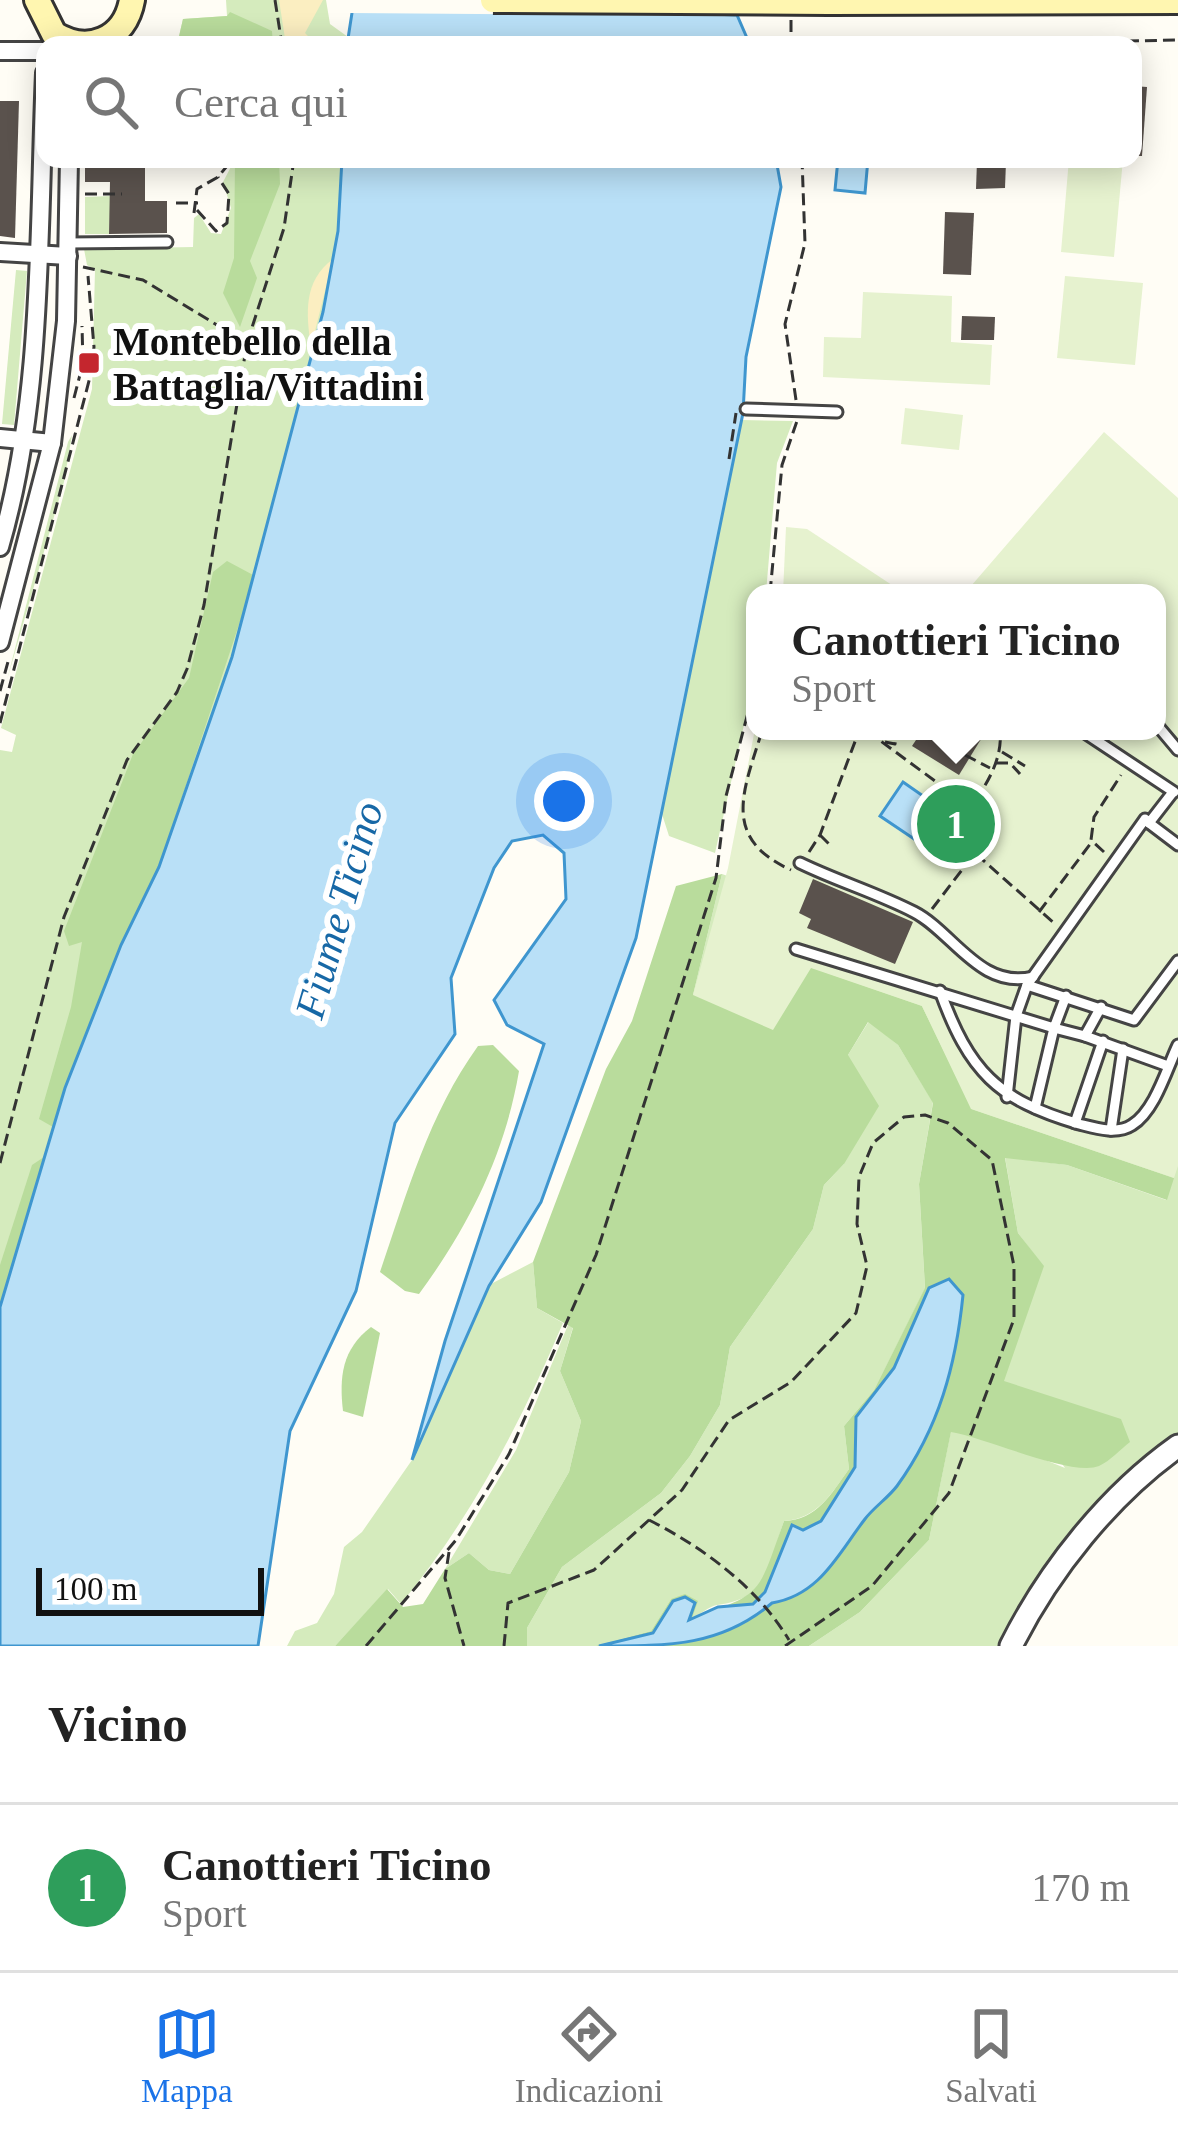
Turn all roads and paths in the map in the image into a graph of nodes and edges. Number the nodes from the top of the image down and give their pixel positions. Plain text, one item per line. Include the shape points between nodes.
1 (275, 0) edge
2 (493, 0) edge
3 (1178, 1) edge
4 (830, 2) edge
5 (138, 3) edge
6 (39, 21) edge
7 (110, 36) edge
8 (281, 36) edge
9 (1178, 40) edge
10 (1142, 41) edge
11 (0, 51) edge
12 (41, 168) edge
13 (69, 168) edge
14 (225, 168) edge
15 (294, 168) edge
16 (802, 168) edge
17 (218, 177) junction
18 (83, 194) dead end
19 (122, 194) dead end
20 (200, 202) junction
21 (176, 203) dead end
22 (167, 242) dead end
23 (68, 250) junction
24 (0, 253) edge
25 (38, 255) junction
26 (88, 276) dead end
27 (247, 343) junction
28 (741, 411) joint
29 (798, 411) junction
30 (837, 412) dead end
31 (0, 439) edge
32 (23, 440) junction
33 (52, 443) junction
34 (729, 459) dead end
35 (0, 548) edge
36 (771, 584) edge
37 (0, 642) edge
38 (2, 682) edge
39 (10, 684) junction
40 (746, 720) edge
41 (0, 722) edge
42 (760, 740) edge
43 (856, 740) edge
44 (880, 740) edge
45 (888, 740) edge
46 (1001, 740) edge
47 (1095, 740) edge
48 (884, 743) junction
49 (1002, 750) junction
50 (964, 755) dead end
51 (1129, 763) junction
52 (993, 765) junction
53 (1024, 766) dead end
54 (1020, 774) dead end
55 (1176, 794) edge
56 (970, 807) junction
57 (1147, 821) junction
58 (820, 835) junction
59 (1093, 842) junction
60 (830, 845) dead end
61 (1178, 845) edge
62 (975, 853) junction
63 (1115, 860) junction
64 (800, 863) junction
65 (1039, 912) junction
66 (924, 918) junction
67 (1066, 931) junction
68 (796, 949) dead end
69 (1178, 961) edge
70 (1030, 981) junction
71 (940, 992) junction
72 (1066, 996) junction
73 (1101, 1007) junction
74 (1016, 1016) junction
75 (1054, 1028) junction
76 (1084, 1036) junction
77 (1102, 1041) junction
78 (1178, 1046) edge
79 (1123, 1049) junction
80 (1168, 1066) junction
81 (1007, 1097) junction
82 (1035, 1108) junction
83 (1075, 1123) junction
84 (1111, 1130) junction
85 (0, 1162) edge
86 (1178, 1446) edge
87 (649, 1520) junction
88 (456, 1540) junction
89 (1034, 1603) junction
90 (788, 1644) edge
91 (366, 1646) edge
92 (464, 1646) edge
93 (504, 1646) edge
94 (1011, 1646) edge
95 (1025, 1646) edge

1 - 8 path
2 - 4 main road, bridge
3 - 4 main road
5 - 7 main road
6 - 11 street
9 - 10 path
12 - 25 street
13 - 23 street
14 - 17 path
15 - 27 path via 284,228
16 - 29 path via 805,244 785,323
17 - 20 path via 196,189
17 - 20 path via 229,194 227,223 216,230 196,212
18 - 19 path
20 - 21 path
22 - 23 lane
23 - 25 street
23 - 27 path via 94,273 143,280
23 - 33 street
24 - 25 street
25 - 32 street
26 - 39 path via 94,347
27 - 85 path via 187,669 127,760 64,917
28 - 29 lane
28 - 34 path
29 - 30 lane
29 - 36 path via 782,465
31 - 32 street
32 - 33 street
32 - 35 street
33 - 37 street
38 - 39 path
39 - 41 path
40 - 88 path via 716,878 596,1256 528,1417
42 - 64 path via 741,822 770,861 794,872
43 - 58 path
44 - 48 path
45 - 48 path
46 - 49 path
47 - 51 lane
48 - 56 path
49 - 52 path
49 - 53 path
50 - 52 path
51 - 55 lane
51 - 59 path via 1094,817
52 - 54 path via 1010,763
52 - 56 path
55 - 57 lane
56 - 62 path via 950,834
57 - 61 lane
57 - 63 lane
58 - 60 path
58 - 64 path
59 - 63 path
59 - 65 path
62 - 65 path
62 - 66 path
63 - 67 lane
64 - 66 lane
65 - 67 path
66 - 70 lane via 976,966
67 - 70 lane
68 - 71 lane
69 - 73 lane via 1134,1020
70 - 72 lane
70 - 74 lane
71 - 74 lane
71 - 81 lane via 964,1050
72 - 73 lane
72 - 75 lane
73 - 76 lane
74 - 75 lane
74 - 81 lane
75 - 76 lane
75 - 82 lane
76 - 77 lane
77 - 79 lane
77 - 83 lane
78 - 80 lane
79 - 80 lane
79 - 84 lane
80 - 84 lane via 1138,1121
81 - 82 lane
82 - 83 lane
83 - 84 lane
86 - 89 street via 1121,1495
87 - 90 path via 755,1595
87 - 90 path via 682,1490 730,1420 791,1382 856,1313 867,1266 857,1223 859,1177 873,1143 904,1117 948,1123 992,1160 1014,1266 1014,1319 949,1493 872,1586
87 - 93 path via 594,1570 508,1603
88 - 91 path
88 - 92 path via 445,1578
89 - 94 street
89 - 95 lane

